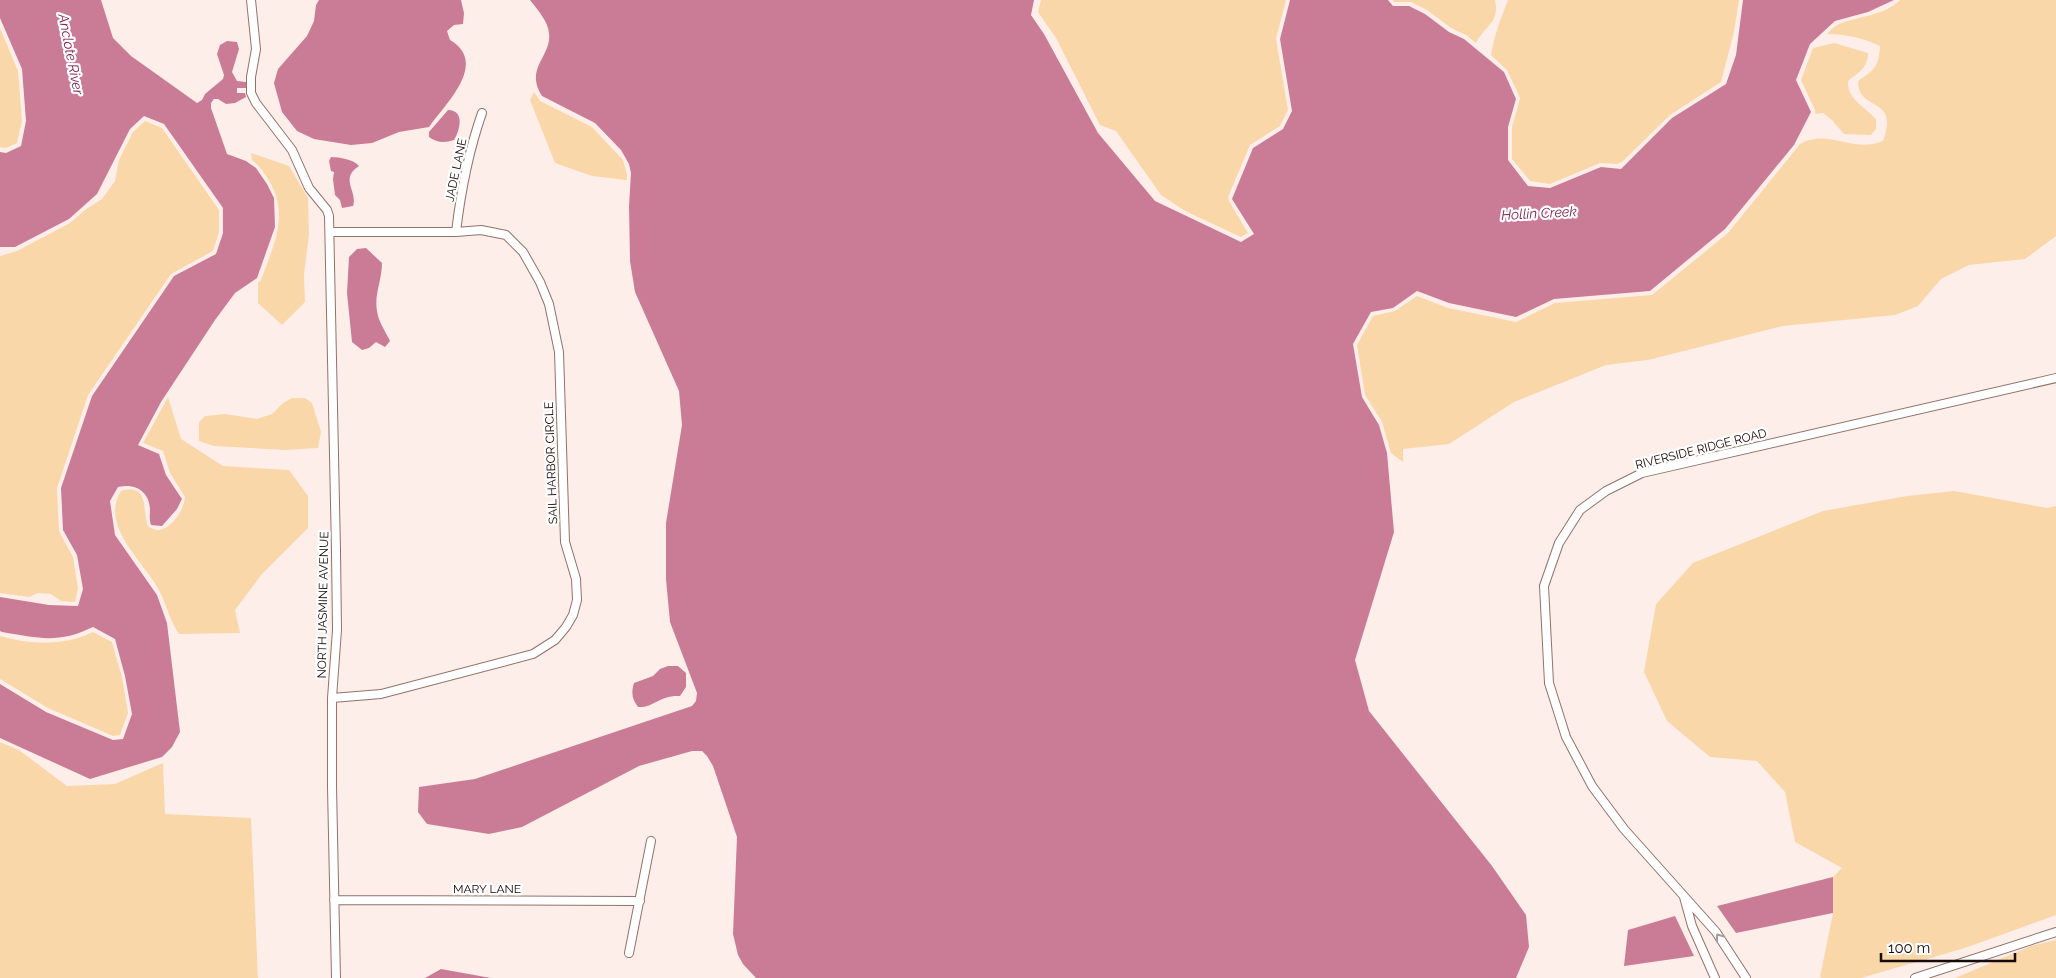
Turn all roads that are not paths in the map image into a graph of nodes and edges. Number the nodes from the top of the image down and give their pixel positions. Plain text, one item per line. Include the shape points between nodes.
1 (251, 0) edge
2 (482, 113) dead end
3 (330, 232) junction
4 (456, 232) junction
5 (2056, 378) edge
6 (332, 698) junction
7 (652, 841) dead end
8 (1684, 895) junction
9 (334, 900) junction
10 (640, 901) junction
11 (2056, 932) edge
12 (630, 953) dead end
13 (336, 978) edge
14 (1715, 978) edge
15 (1746, 978) edge
16 (1915, 978) edge

1 - 3 street, NORTH JASMINE AVENUE via 256,49 252,93 292,150 309,188 327,210
2 - 4 street, JADE LANE via 461,187
3 - 4 street, SAIL HARBOR CIRCLE
3 - 6 street, NORTH JASMINE AVENUE via 337,630
4 - 6 street, SAIL HARBOR CIRCLE via 481,230 506,235 523,252 549,304 559,352 564,542 576,579 574,616 555,640 532,654 381,694
5 - 8 street, RIVERSIDE RIDGE ROAD via 1642,473 1606,491 1580,510 1558,543 1544,586 1549,683 1566,737 1592,786 1624,829
6 - 9 street, NORTH JASMINE AVENUE
7 - 10 street
8 - 14 street, RIVERSIDE RIDGE ROAD via 1692,926
15 -> 8 street, RIVERSIDE RIDGE ROAD via 1716,932
9 - 10 street, MARY LANE
9 - 13 street, NORTH JASMINE AVENUE
10 - 12 street
11 - 16 street

